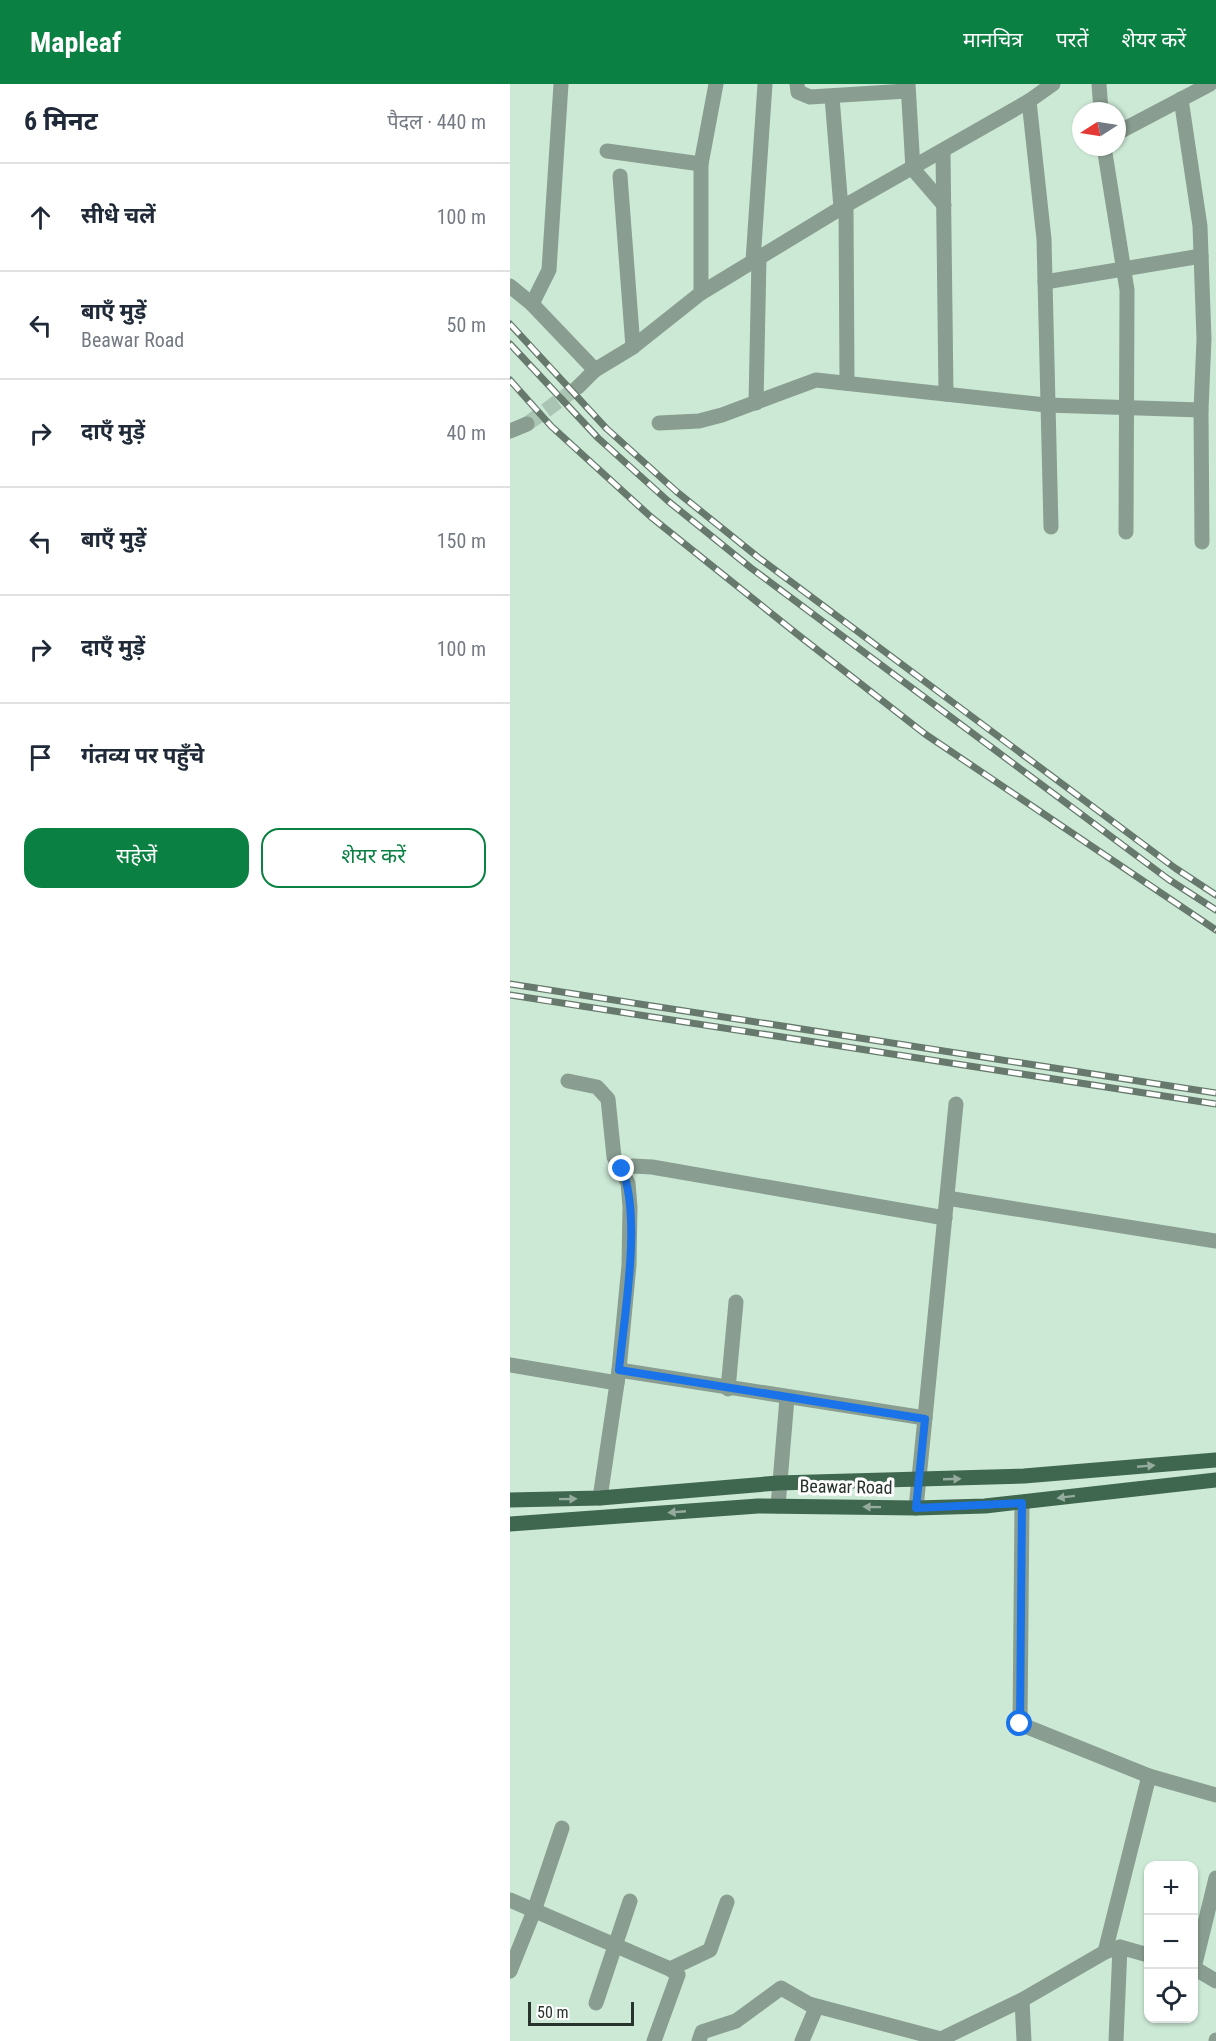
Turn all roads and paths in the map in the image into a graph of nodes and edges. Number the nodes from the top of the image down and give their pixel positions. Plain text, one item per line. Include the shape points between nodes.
1 (561, 84) edge
2 (716, 84) edge
3 (765, 84) edge
4 (797, 84) edge
5 (1053, 84) edge
6 (1099, 84) edge
7 (1210, 84) edge
8 (907, 88) edge
9 (832, 97) junction
10 (1181, 99) junction
11 (1029, 101) junction
12 (1100, 102) edge
13 (1126, 129) edge
14 (608, 151) dead end
15 (943, 152) junction
16 (1105, 156) edge
17 (701, 164) junction
18 (913, 169) junction
19 (620, 176) dead end
20 (944, 205) junction
21 (844, 206) junction
22 (1201, 256) junction
23 (756, 259) junction
24 (1123, 269) junction
25 (1045, 282) junction
26 (510, 286) edge
27 (1209, 291) edge
28 (701, 293) junction
29 (532, 304) junction
30 (633, 347) junction
31 (595, 370) junction
32 (847, 383) junction
33 (578, 387) tunnel mouth
34 (946, 394) junction
35 (756, 403) junction
36 (1046, 405) junction
37 (1128, 407) junction
38 (1201, 410) junction
39 (659, 423) dead end
40 (526, 424) tunnel mouth
41 (510, 431) edge
42 (1051, 527) dead end
43 (1126, 532) dead end
44 (1202, 542) dead end
45 (568, 1081) dead end
46 (956, 1104) dead end
47 (622, 1169) junction
48 (947, 1198) junction
49 (945, 1218) junction
50 (1216, 1240) edge
51 (736, 1302) dead end
52 (510, 1365) edge
53 (618, 1377) junction
54 (728, 1389) junction
55 (787, 1398) junction
56 (925, 1419) junction
57 (1216, 1460) edge
58 (920, 1480) junction
59 (1216, 1480) edge
60 (778, 1483) junction
61 (600, 1498) junction
62 (510, 1500) edge
63 (1022, 1503) junction
64 (778, 1506) junction
65 (916, 1508) junction
66 (510, 1524) edge
67 (1149, 1776) junction
68 (1216, 1795) edge
69 (562, 1828) dead end
70 (1216, 1878) edge
71 (510, 1900) edge
72 (630, 1900) dead end
73 (727, 1902) dead end
74 (534, 1911) junction
75 (614, 1945) junction
76 (1120, 1947) junction
77 (1105, 1952) junction
78 (1198, 1952) edge
79 (1144, 1954) edge
80 (670, 1969) junction
81 (1196, 1969) edge
82 (510, 1971) edge
83 (1216, 1981) edge
84 (1022, 2000) junction
85 (596, 2003) dead end
86 (809, 2004) junction
87 (941, 2040) edge
88 (654, 2041) edge
89 (699, 2041) edge
90 (802, 2041) edge
91 (1024, 2041) edge
92 (1116, 2041) edge

1 - 29 street via 549,270
2 - 17 street
3 - 23 street
4 - 9 street via 803,96
5 - 11 street
6 - 12 street
7 - 10 street
8 - 9 street
8 - 18 street
9 - 21 street
10 - 13 street
10 - 22 street
11 - 15 street
11 - 25 street
14 - 17 street
15 - 18 street
15 - 20 street
16 - 24 street
17 - 28 street
18 - 20 street
18 - 21 street
19 - 30 street
20 - 34 street
21 - 23 street
21 - 32 street
22 - 24 street
22 - 27 street
23 - 28 street
23 - 35 street
24 - 25 street
24 - 37 street
25 - 36 street
26 - 29 street
27 - 38 street
28 - 30 street
29 - 31 street
30 - 31 street
31 - 33 street
32 - 34 street
32 - 35 street via 816,380
34 - 36 street
35 - 39 street via 699,421
36 - 37 street
36 - 42 street
37 - 38 street
37 - 43 street
38 - 44 street
40 - 41 street
45 - 47 street via 603,1091 610,1112 615,1157
46 - 48 street
47 - 49 street via 652,1167
47 - 53 street via 630,1207 629,1265
48 - 49 street
48 - 50 street
49 - 56 street
51 - 54 street
52 - 53 street
53 - 54 street
53 - 61 street
54 - 55 street
55 - 56 street
55 - 60 street
56 - 58 street
58 -> 57 main road, Beawar Road via 1024,1476
58 - 60 main road, Beawar Road
58 - 65 street
59 -> 63 main road, Beawar Road
60 - 61 main road, Beawar Road
60 - 64 street
62 -> 61 main road, Beawar Road
63 - 65 main road, Beawar Road
63 - 67 street via 1020,1724
65 -> 64 main road, Beawar Road
64 -> 66 main road, Beawar Road
67 - 68 street
67 - 77 street
69 - 74 street
70 - 78 street
71 - 74 street
72 - 75 street
73 - 80 street via 710,1950
74 - 75 street
74 - 82 street
75 - 80 street
75 - 85 street
76 - 77 street
76 - 79 street
76 - 92 street
77 - 84 street
80 - 88 street via 678,1975
81 - 83 street
84 - 87 street
84 - 91 street
86 - 87 street
86 - 89 street via 781,1988 736,2021 702,2032
86 - 90 street via 816,2008

